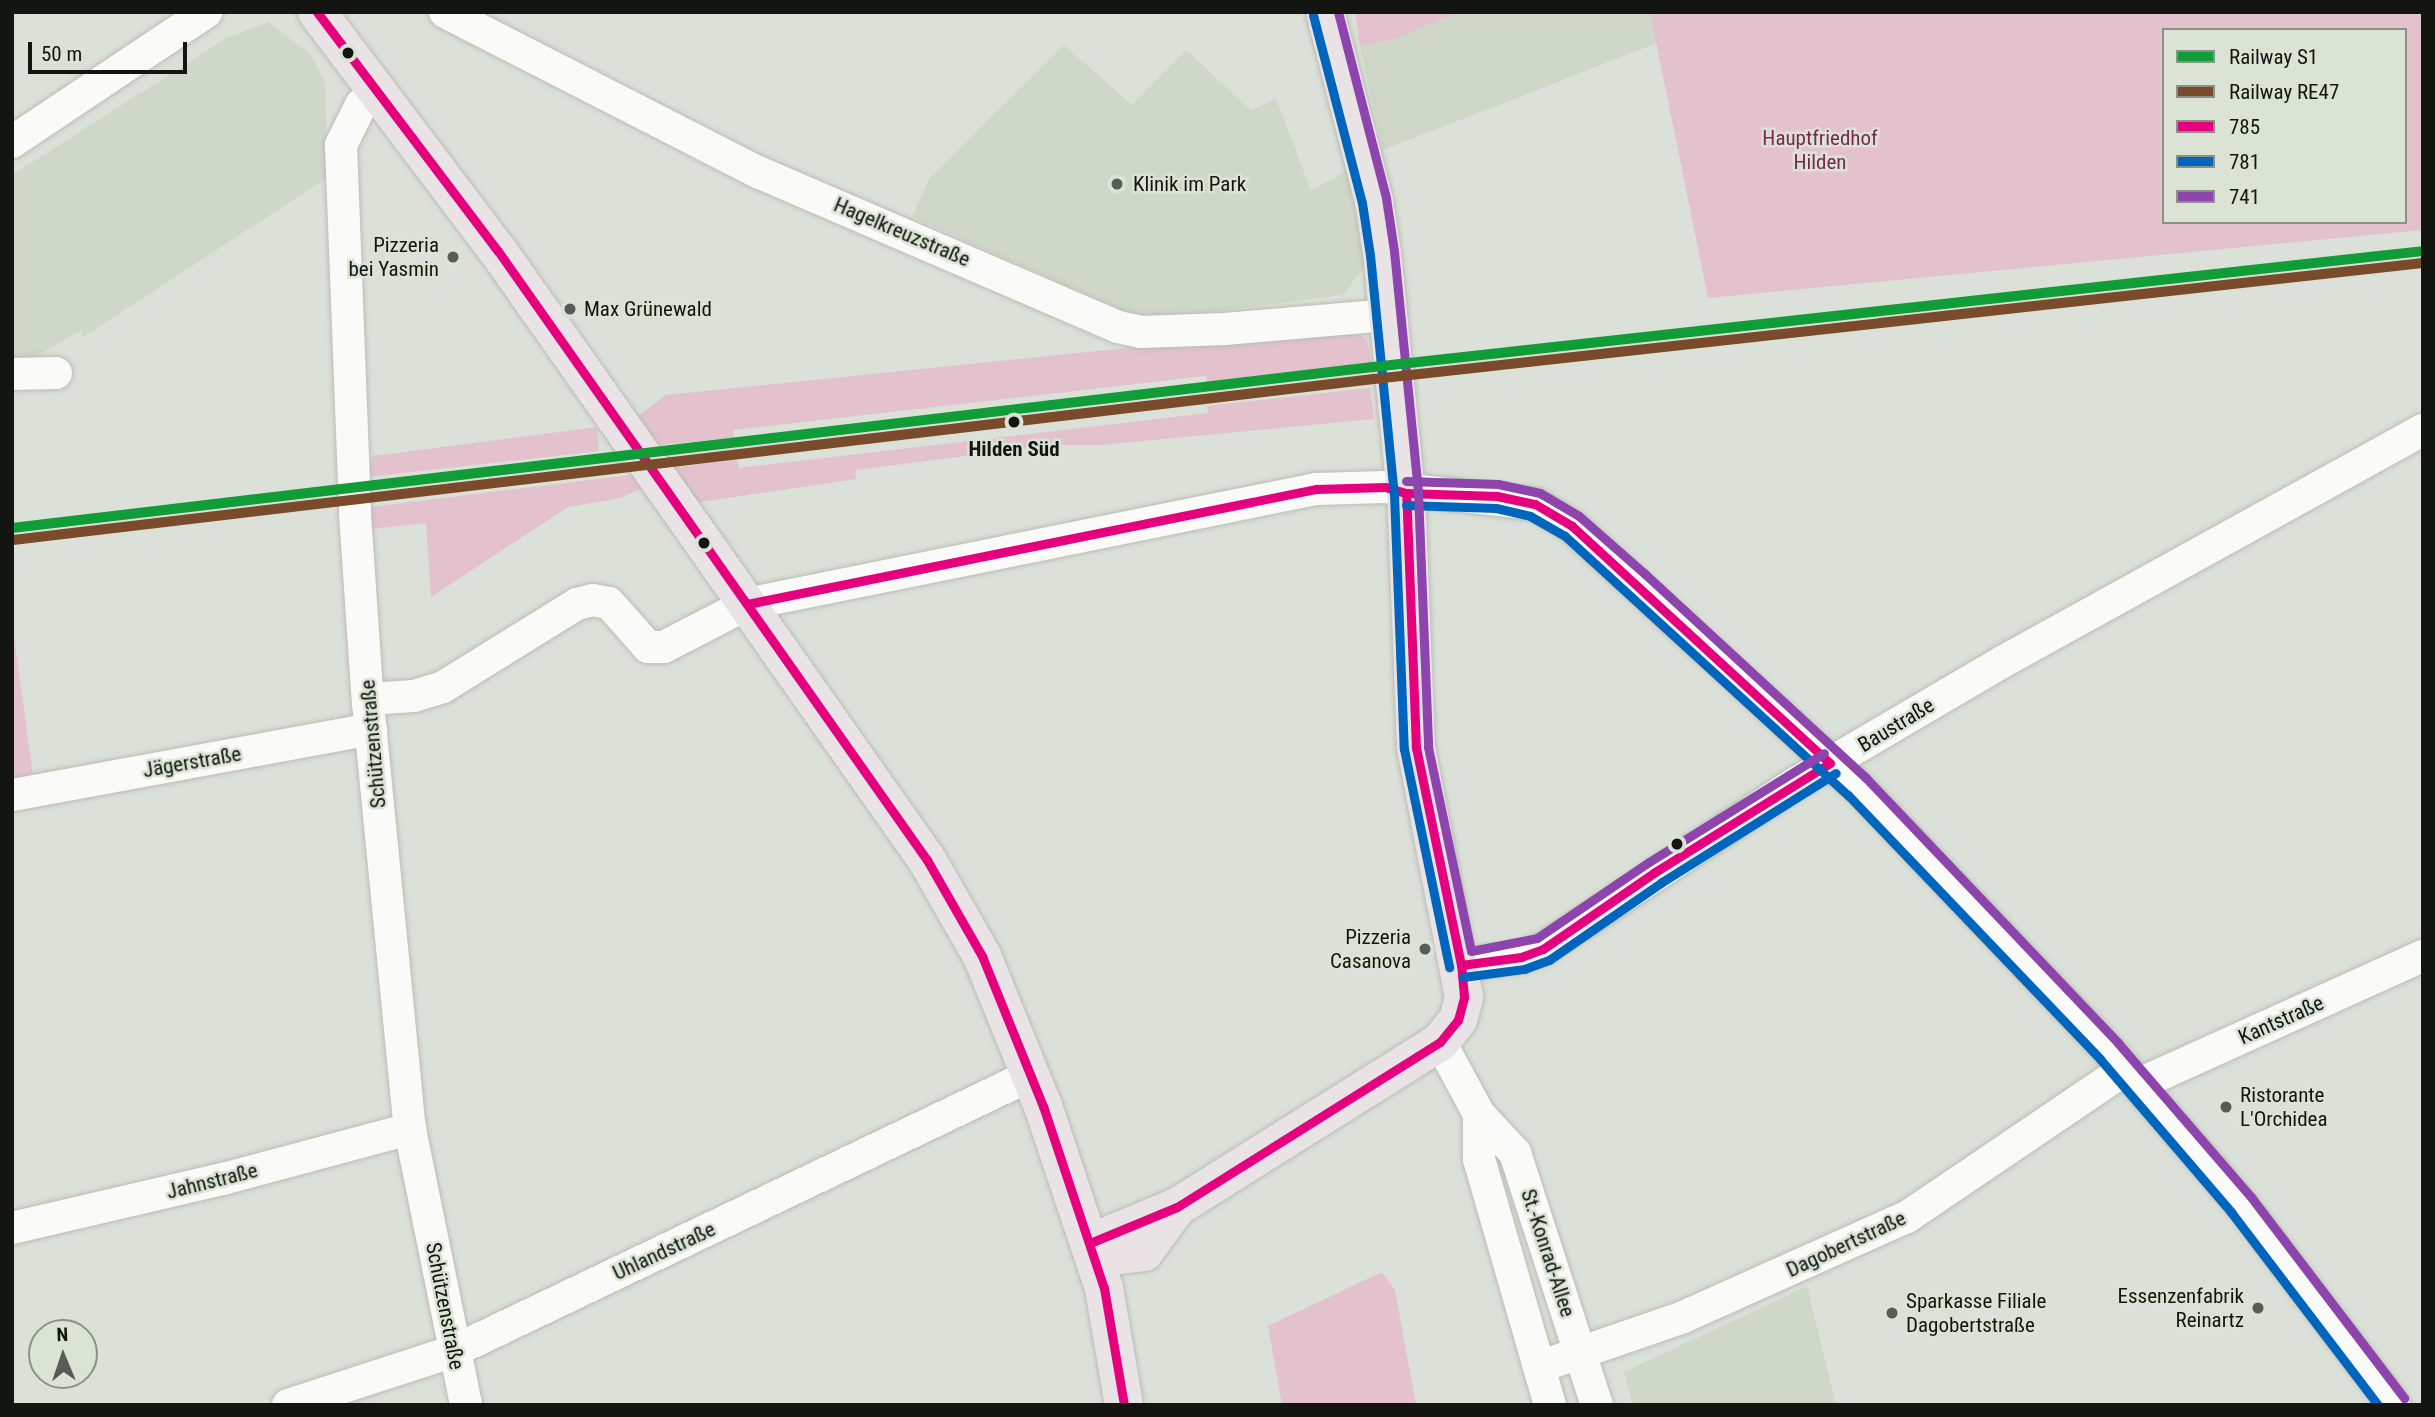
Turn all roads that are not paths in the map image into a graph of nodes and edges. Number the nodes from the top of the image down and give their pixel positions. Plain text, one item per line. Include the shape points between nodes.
1 (205, 12) edge
2 (317, 12) edge
3 (445, 12) edge
4 (1325, 12) edge
5 (380, 92) junction
6 (12, 142) edge
7 (1389, 315) junction
8 (56, 373) dead end
9 (12, 374) edge
10 (2423, 430) edge
11 (1391, 490) junction
12 (747, 604) junction
13 (369, 714) junction
14 (1830, 764) junction
15 (12, 795) edge
16 (2423, 956) edge
17 (1461, 965) junction
18 (1440, 1042) junction
19 (1031, 1075) junction
20 (2132, 1076) junction
21 (1479, 1114) junction
22 (410, 1129) junction
23 (1177, 1207) junction
24 (12, 1228) edge
25 (1090, 1243) junction
26 (1144, 1252) junction
27 (1115, 1348) junction
28 (454, 1351) junction
29 (1582, 1353) junction
30 (1539, 1367) junction
31 (288, 1405) edge
32 (466, 1405) edge
33 (1124, 1405) edge
34 (1549, 1405) edge
35 (1597, 1405) edge
36 (2394, 1405) edge

1 - 6 street
2 - 5 main road
3 - 7 street, Hagelkreuzstraße via 758,172 1118,327 1140,332 1225,329
4 - 7 main road via 1374,201
5 - 12 main road
5 - 13 street, Schützenstraße via 361,105 341,145 354,482
7 - 11 main road
8 - 9 street
10 - 14 street, Baustraße via 2004,661
11 - 12 street, Jägerstraße via 1316,489
11 - 14 street, Jägerstraße via 1510,499 1535,504 1572,526
11 - 17 main road via 1419,772
12 - 13 street, Jägerstraße via 664,647 649,647 609,603 577,604 443,687
12 - 19 main road via 927,860 982,956
13 - 15 street, Jägerstraße
13 - 22 street, Schützenstraße
14 - 17 street, Baustraße via 1655,872 1543,949 1521,957
14 - 20 street, Jägerstraße
16 - 20 street, Kantstraße
17 - 18 main road via 1462,1008
18 - 21 street, St.-Konrad-Allee
18 - 23 main road
19 - 25 main road
19 - 28 street, Uhlandstraße
20 - 29 street, Dagobertstraße via 1907,1217 1683,1317
20 - 36 street, Jägerstraße via 2241,1203
21 - 29 street, St.-Konrad-Allee via 1515,1153
21 - 30 street, St.-Konrad-Allee via 1479,1159
22 - 24 street, Jahnstraße
22 - 28 street, Schützenstraße
23 - 25 main road
23 - 26 main road
25 - 26 main road via 1117,1255
25 - 27 main road
26 - 27 main road
27 - 33 main road
28 - 31 street, Uhlandstraße
28 - 32 street, Schützenstraße
29 - 30 street, Dagobertstraße
29 - 35 street, St.-Konrad-Allee
30 - 34 street, St.-Konrad-Allee

